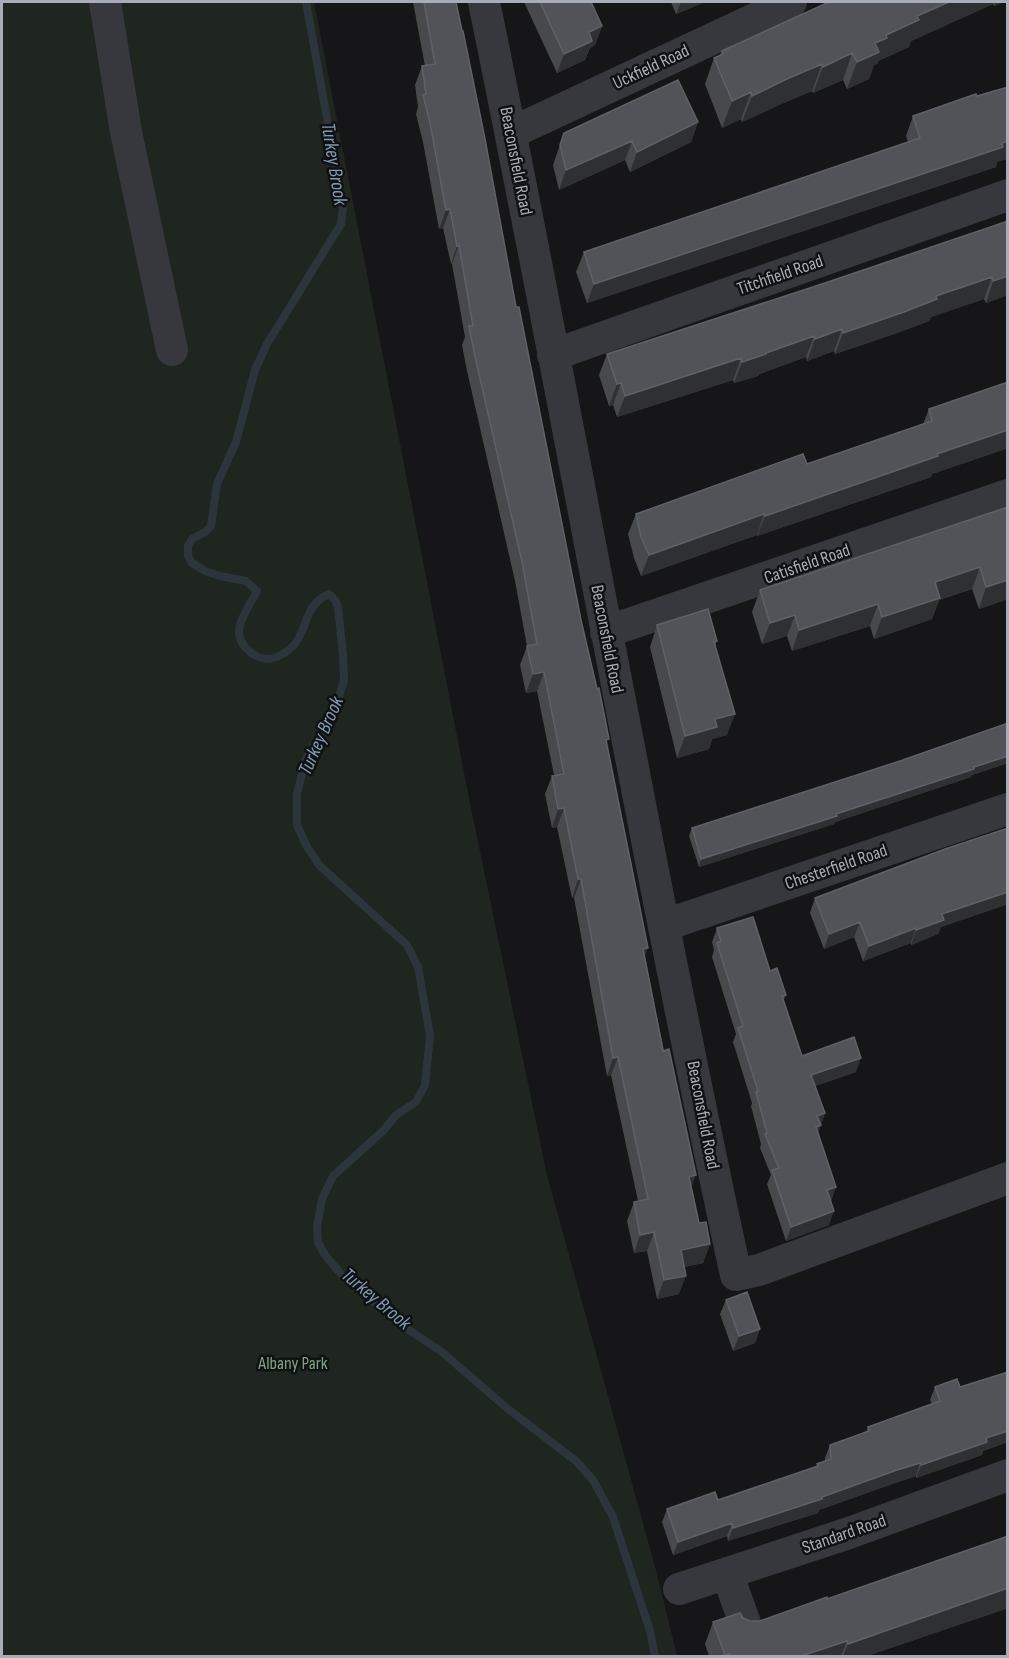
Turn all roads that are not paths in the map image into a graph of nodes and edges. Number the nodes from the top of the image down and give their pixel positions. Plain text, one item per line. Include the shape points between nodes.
1 (105, 2) edge
2 (484, 2) edge
3 (791, 2) edge
4 (511, 133) junction
5 (1008, 195) edge
6 (172, 350) dead end
7 (553, 355) junction
8 (1008, 495) edge
9 (606, 632) junction
10 (1008, 809) edge
11 (665, 925) junction
12 (1008, 1178) edge
13 (1008, 1475) edge
14 (679, 1589) dead end

1 - 6 street via 126,132
2 - 4 street, Beaconsfield Road
3 - 4 street, Uckfield Road
4 - 7 street, Beaconsfield Road
5 - 7 street, Titchfield Road
7 - 9 street, Beaconsfield Road
8 - 9 street, Catisfield Road
9 - 11 street, Beaconsfield Road
10 - 11 street, Chesterfield Road
11 - 12 street, Beaconsfield Road via 736,1275 759,1270
13 - 14 street, Standard Road via 849,1533 737,1600

